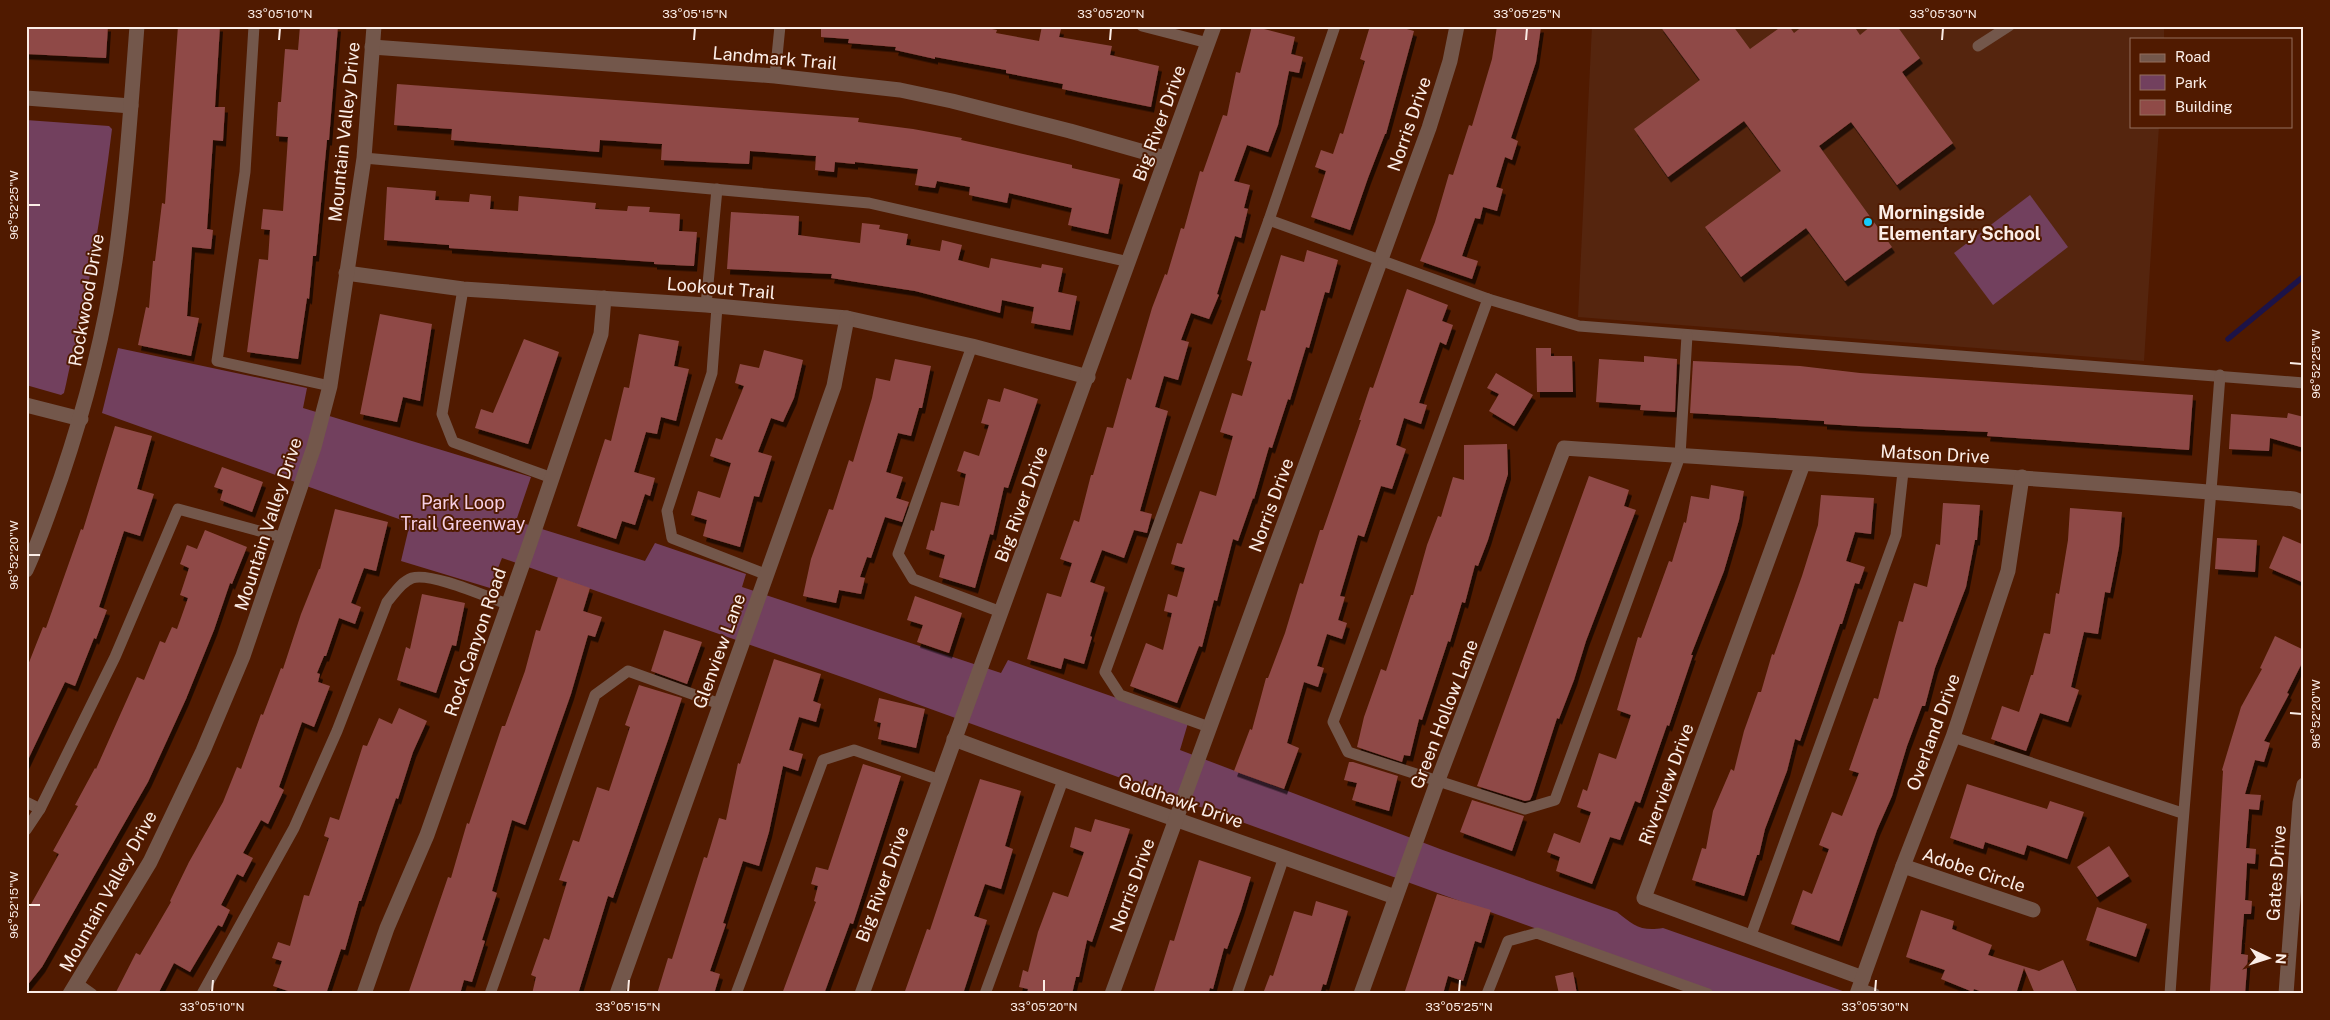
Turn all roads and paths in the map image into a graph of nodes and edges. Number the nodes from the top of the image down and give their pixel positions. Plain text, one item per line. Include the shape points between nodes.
1 (137, 26) edge
2 (254, 26) edge
3 (374, 26) edge
4 (780, 26) edge
5 (1142, 26) edge
6 (1214, 26) edge
7 (1335, 26) edge
8 (1457, 26) edge
9 (2008, 26) edge
10 (1208, 43) junction
11 (1978, 46) dead end
12 (372, 47) junction
13 (774, 76) junction
14 (26, 98) edge
15 (131, 106) junction
16 (364, 158) junction
17 (1165, 158) junction
18 (717, 189) junction
19 (1269, 220) junction
20 (1381, 259) junction
21 (1129, 262) junction
22 (346, 273) junction
23 (463, 289) junction
24 (604, 298) junction
25 (1488, 299) junction
26 (712, 306) junction
27 (846, 318) junction
28 (1686, 335) junction
29 (972, 346) junction
30 (2220, 375) junction
31 (1088, 377) junction
32 (2304, 383) edge
33 (330, 386) junction
34 (26, 405) edge
35 (81, 419) junction
36 (1564, 448) joint
37 (1680, 456) junction
38 (1803, 464) junction
39 (1903, 472) junction
40 (2022, 477) junction
41 (552, 478) junction
42 (2211, 492) junction
43 (2304, 502) edge
44 (284, 538) junction
45 (26, 570) edge
46 (765, 574) junction
47 (507, 604) junction
48 (1001, 612) junction
49 (720, 704) junction
50 (1209, 727) junction
51 (1953, 737) junction
52 (954, 739) junction
53 (940, 780) junction
54 (1063, 780) junction
55 (1438, 780) junction
56 (2304, 785) edge
57 (26, 802) edge
58 (40, 809) junction
59 (2182, 813) junction
60 (1176, 818) junction
61 (26, 830) edge
62 (1284, 857) junction
63 (1903, 866) junction
64 (1395, 897) junction
65 (2033, 910) dead end
66 (1750, 938) junction
67 (1860, 987) edge
68 (74, 989) edge
69 (92, 994) edge
70 (202, 994) edge
71 (364, 994) edge
72 (490, 994) edge
73 (617, 994) edge
74 (736, 994) edge
75 (862, 994) edge
76 (985, 994) edge
77 (1112, 994) edge
78 (1236, 994) edge
79 (1361, 994) edge
80 (1487, 994) edge
81 (1708, 994) edge
82 (1875, 994) edge
83 (2170, 994) edge
84 (2286, 994) edge

1 - 15 street, Rockwood Drive
2 - 33 lane via 245,172 217,361
3 - 12 street, Mountain Valley Drive
4 - 13 lane
5 - 10 lane
6 - 10 street, Big River Drive
7 - 19 lane
8 - 20 street, Norris Drive via 1450,61 1429,128
9 - 11 lane
10 - 17 street, Big River Drive
12 - 13 street, Landmark Trail
12 - 16 street, Mountain Valley Drive
13 - 17 street, Landmark Trail via 900,90 1070,131
14 - 15 street
15 - 35 street, Rockwood Drive via 114,262
16 - 18 lane
16 - 22 street, Mountain Valley Drive
17 - 21 street, Big River Drive
18 - 21 lane via 869,203
18 - 26 lane
19 - 20 lane
19 - 50 lane via 1105,672 1120,695
20 - 25 lane
20 - 50 street, Norris Drive
21 - 31 street, Big River Drive
22 - 23 street, Lookout Trail
22 - 33 street, Mountain Valley Drive
23 - 24 street, Lookout Trail
23 - 41 lane via 442,414 453,442
24 - 26 street, Lookout Trail
24 - 41 street, Rock Canyon Road via 601,334
25 - 28 lane via 1579,326
25 - 55 lane via 1333,722 1348,752
26 - 27 street, Lookout Trail
26 - 46 lane via 712,373 668,511 672,538
27 - 29 street, Lookout Trail
27 - 46 street, Glenview Lane via 834,386
28 - 30 lane
28 - 37 lane
29 - 31 street, Lookout Trail
29 - 48 lane via 898,554 913,580
30 - 32 lane
30 - 42 lane
31 - 48 street, Big River Drive
33 - 44 street, Mountain Valley Drive
34 - 35 street
35 - 45 street, Rockwood Drive via 38,545
36 - 37 street, Matson Drive
36 - 55 street, Green Hollow Lane
37 - 38 street, Matson Drive
37 - 55 lane via 1555,800 1525,808
38 - 39 street, Matson Drive
38 - 66 street, Riverview Drive via 1644,898
39 - 40 street, Matson Drive
39 - 66 lane via 1896,535
40 - 42 street, Matson Drive
40 - 51 street, Overland Drive via 2008,571
41 - 47 street, Rock Canyon Road
42 - 43 street, Matson Drive
42 - 59 lane
44 - 58 lane via 178,509 116,656
44 - 68 street, Mountain Valley Drive via 243,656 202,751 150,862
46 - 49 street, Glenview Lane
47 - 70 lane via 432,578 412,578 401,585 388,602 337,732 294,828
47 - 71 street, Rock Canyon Road via 427,834 387,928
48 - 52 street, Big River Drive
49 - 72 lane via 628,671 595,695
49 - 73 street, Glenview Lane
50 - 60 street, Norris Drive
51 - 59 lane
51 - 63 street, Overland Drive
52 - 53 street, Big River Drive
52 - 54 street, Goldhawk Drive
53 - 74 lane via 854,750 823,760
53 - 75 street, Big River Drive
54 - 60 street, Goldhawk Drive
54 - 76 lane
55 - 64 street, Green Hollow Lane
56 - 84 street, Gates Drive
57 - 58 lane
58 - 61 lane
59 - 83 lane
60 - 62 street, Goldhawk Drive
60 - 77 street, Norris Drive
62 - 64 street, Goldhawk Drive
62 - 78 lane
63 - 65 street, Adobe Circle
63 - 67 street, Overland Drive
64 - 79 street, Green Hollow Lane
66 - 67 street, Riverview Drive
67 - 82 lane
68 - 69 lane
80 - 81 lane via 1508,941 1538,933

